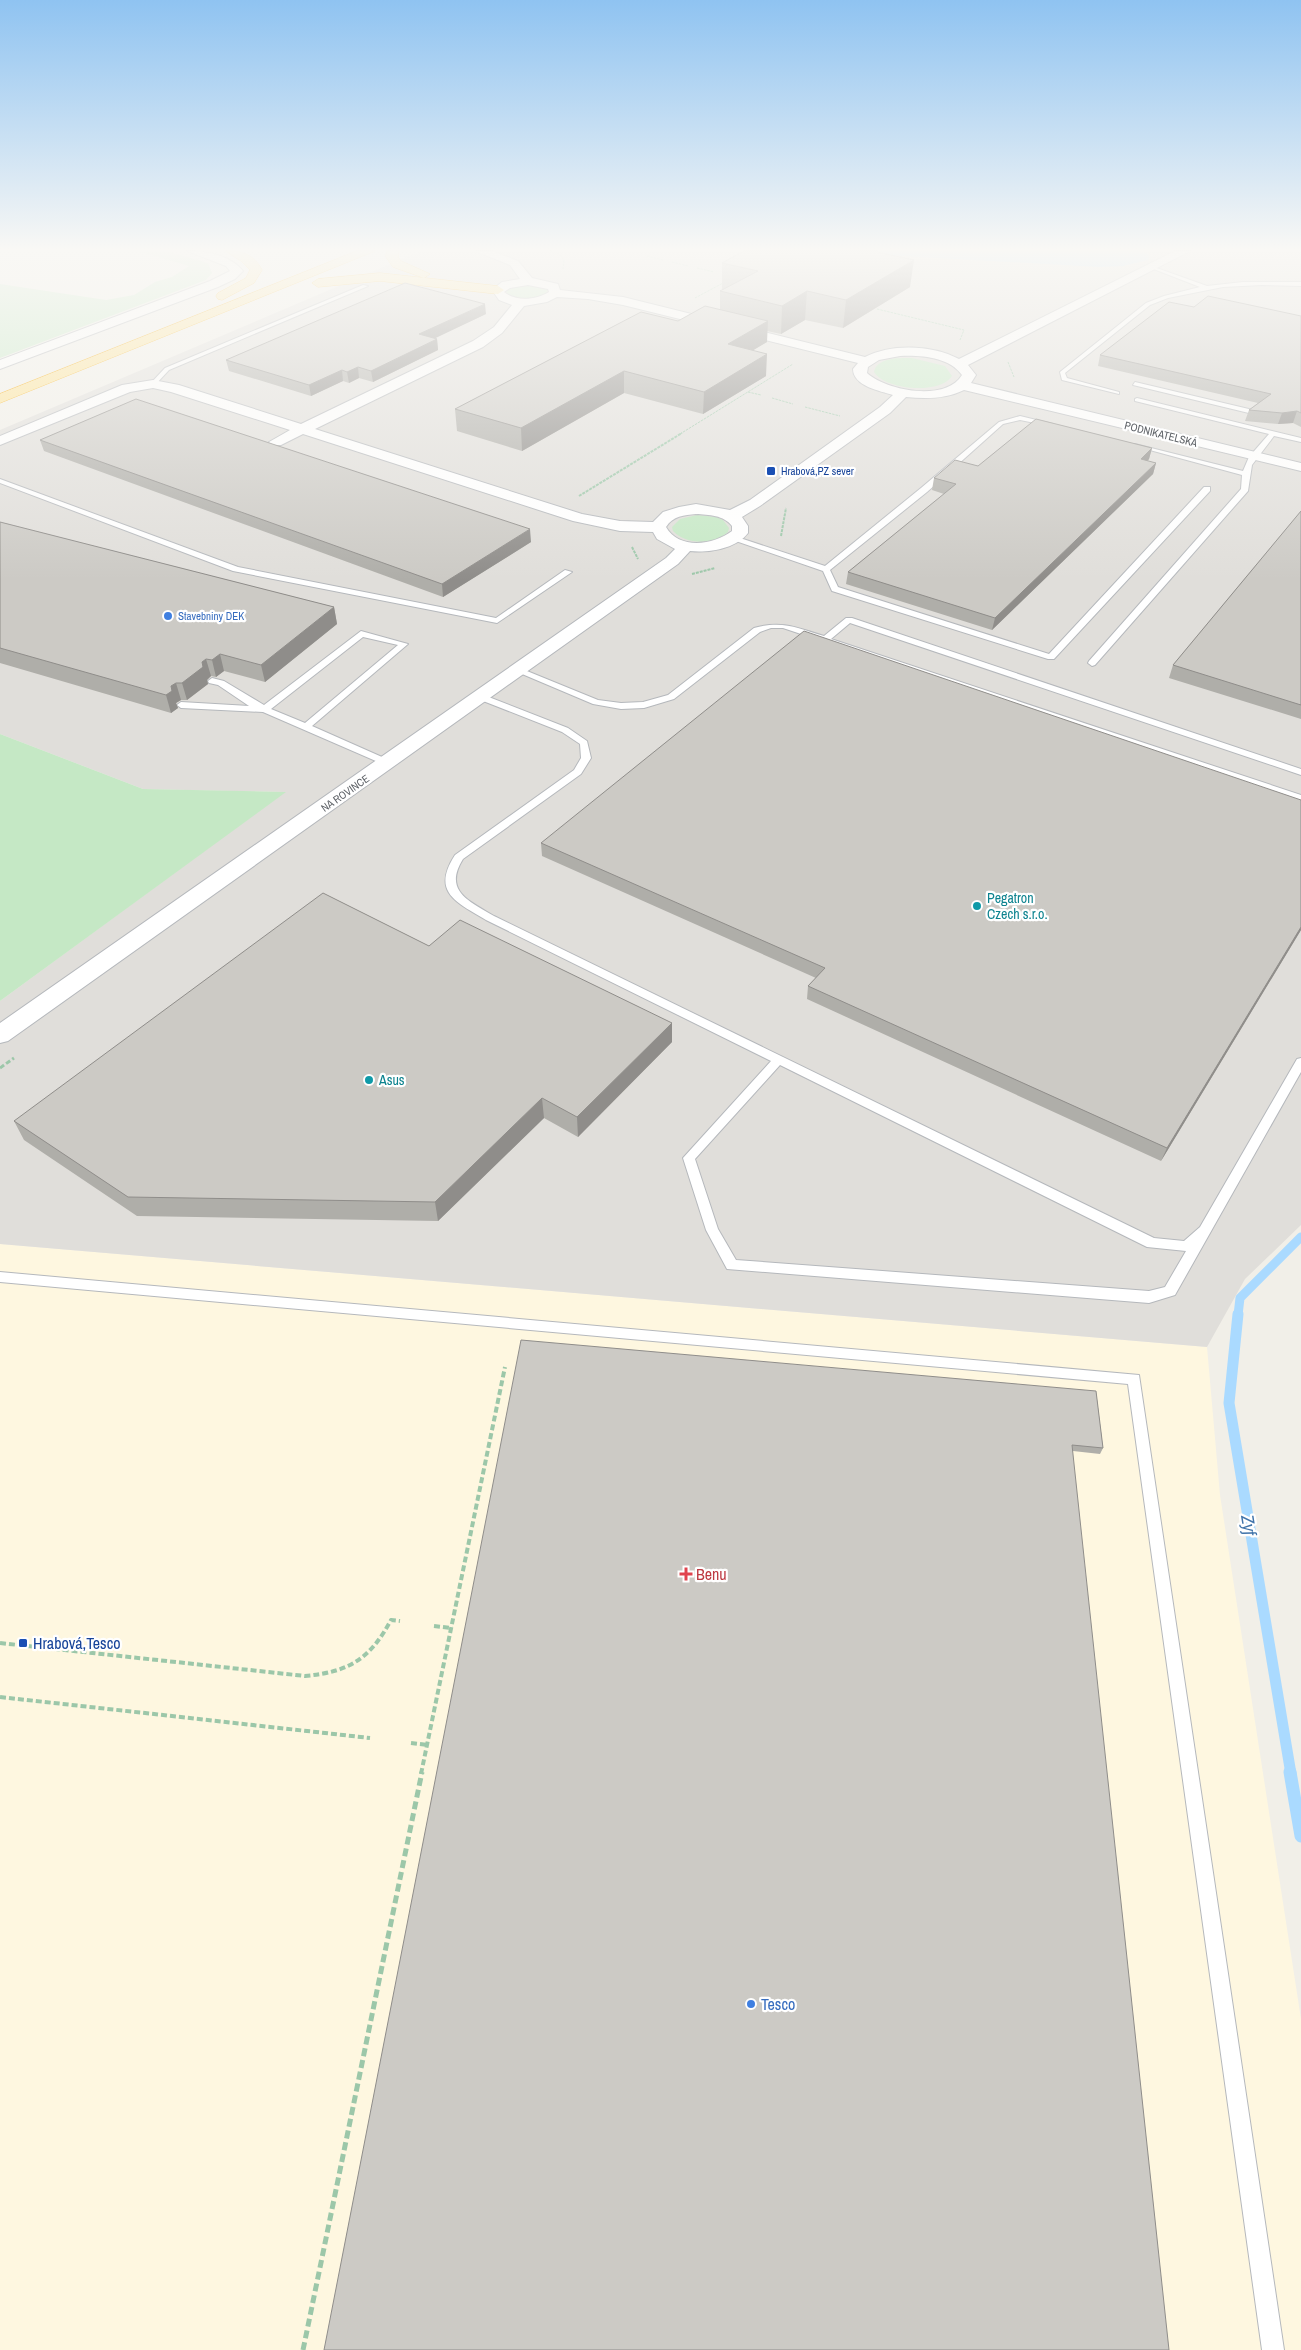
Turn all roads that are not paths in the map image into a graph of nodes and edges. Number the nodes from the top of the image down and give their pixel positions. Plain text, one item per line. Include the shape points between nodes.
1 (62, 361) edge
2 (96, 361) edge
3 (189, 361) edge
4 (443, 361) edge
5 (867, 361) edge
6 (950, 361) edge
7 (966, 361) edge
8 (1077, 361) edge
9 (959, 364) junction
10 (153, 384) junction
11 (1135, 384) dead end
12 (0, 385) edge
13 (962, 385) junction
14 (902, 393) junction
15 (1117, 393) dead end
16 (0, 399) edge
17 (1137, 400) dead end
18 (1201, 400) junction
19 (1187, 412) junction
20 (1253, 412) edge
21 (1062, 427) edge
22 (304, 429) junction
23 (1273, 433) junction
24 (1301, 440) edge
25 (0, 441) edge
26 (276, 442) dead end
27 (1128, 443) edge
28 (1253, 456) junction
29 (1301, 468) edge
30 (1243, 474) junction
31 (0, 481) edge
32 (1207, 489) dead end
33 (731, 516) junction
34 (658, 527) junction
35 (734, 539) junction
36 (686, 546) junction
37 (826, 569) junction
38 (568, 572) dead end
39 (827, 638) junction
40 (1092, 663) dead end
41 (519, 671) junction
42 (212, 681) edge
43 (482, 697) junction
44 (181, 705) dead end
45 (265, 709) junction
46 (306, 727) junction
47 (388, 763) junction
48 (1301, 772) edge
49 (1301, 798) edge
50 (0, 1035) edge
51 (778, 1059) junction
52 (1301, 1062) edge
53 (1205, 1231) junction
54 (0, 1277) edge
55 (1272, 2350) edge

1 - 12 highway
2 - 16 highway
3 - 10 lane via 167,370
4 - 22 street
5 - 14 street via 860,369 863,378 879,388
6 - 9 street
7 - 9 street
8 - 15 lane via 1062,373 1064,379
9 - 13 street via 968,375
10 - 22 street
10 - 25 street via 118,391
11 - 18 lane
13 - 14 street via 937,393
13 - 28 street, PODNIKATELSKÁ
14 - 33 street via 870,421 755,503
17 - 19 lane
18 - 19 lane
18 - 20 lane
19 - 23 lane
21 - 37 lane via 1020,418 1001,423
22 - 26 street
22 - 34 street via 579,518 620,526
23 - 24 lane
23 - 28 lane
27 - 30 lane
28 - 29 street, PODNIKATELSKÁ
28 - 30 lane
30 - 40 lane via 1245,489
31 - 38 lane via 236,569 498,621
32 - 37 lane via 1051,657 834,589
33 - 34 street via 709,510 684,510 665,517
33 - 35 street via 741,527
34 - 36 street via 665,538
35 - 36 street via 713,546
35 - 37 lane
36 - 41 street, NA ROVINCE via 672,561
39 - 41 lane via 784,626 757,630 671,697 644,705 596,702
39 - 48 lane via 849,620
39 - 49 lane
41 - 43 street, NA ROVINCE
42 - 45 lane
43 - 47 street, NA ROVINCE
43 - 51 lane via 565,730 584,743 586,758 578,772 460,857 450,868 450,889 459,899 490,918
44 - 45 lane
45 - 46 lane
45 - 46 lane via 361,634 404,644
46 - 47 lane
47 - 50 street, NA ROVINCE
51 - 53 lane via 1152,1243 1187,1246
51 - 53 lane via 689,1158 712,1230 732,1265 1149,1297 1170,1290
52 - 53 lane
54 - 55 lane via 1134,1379

